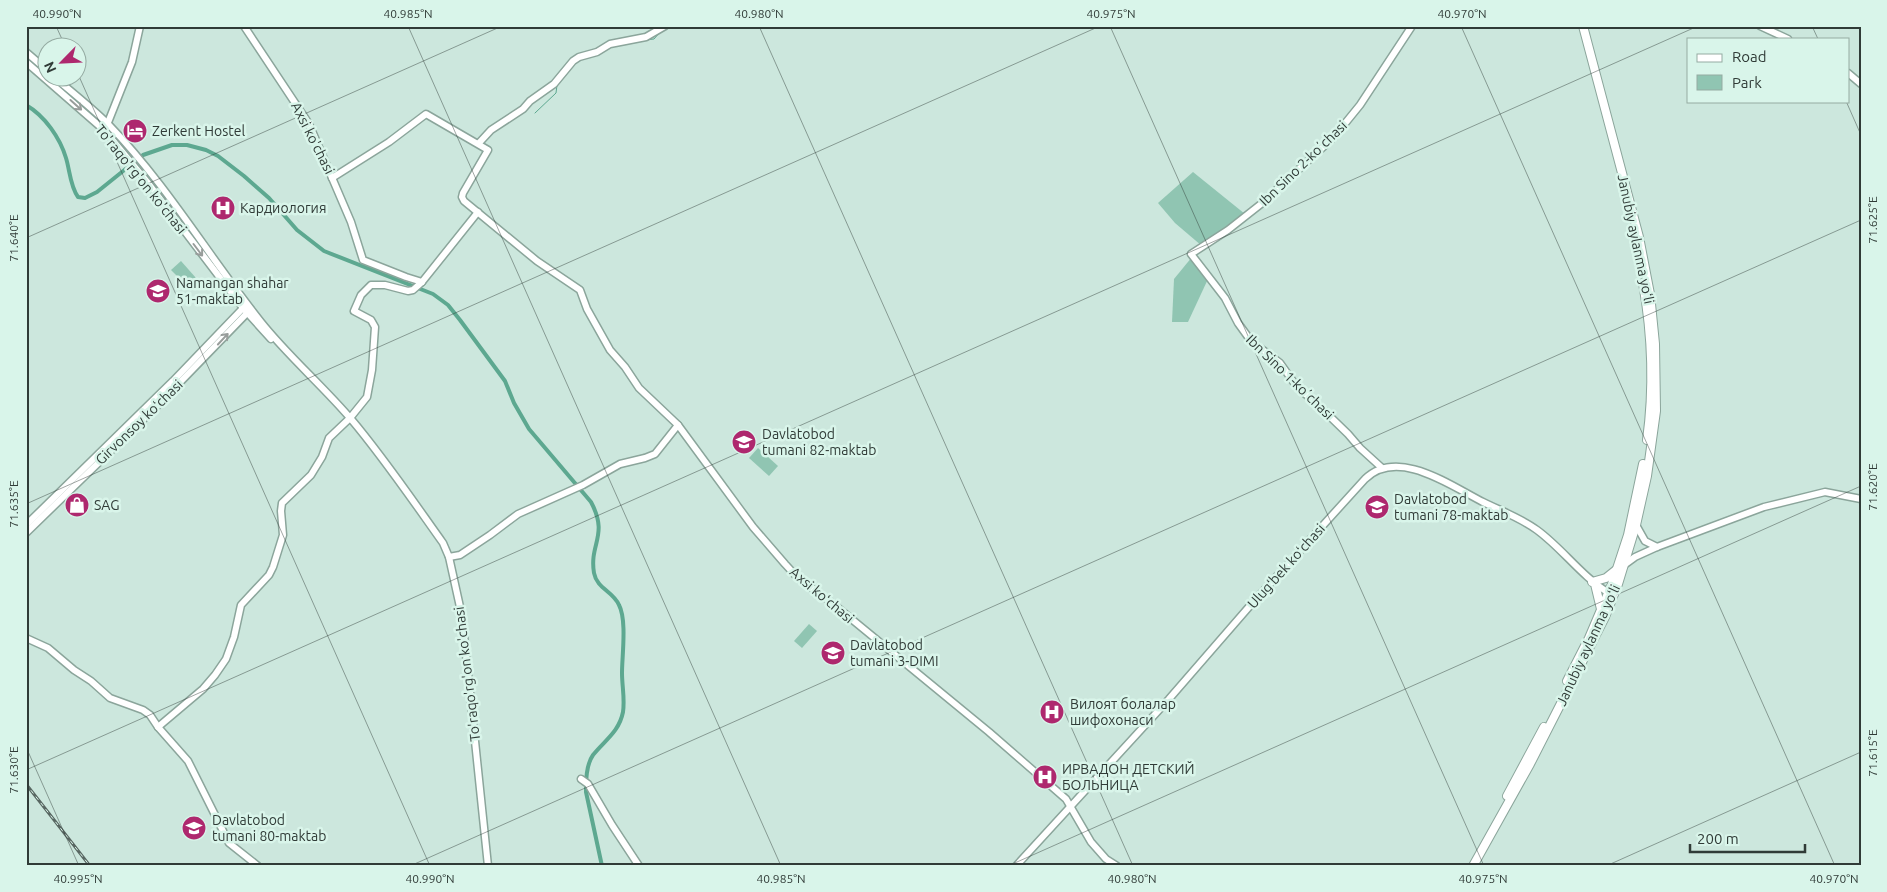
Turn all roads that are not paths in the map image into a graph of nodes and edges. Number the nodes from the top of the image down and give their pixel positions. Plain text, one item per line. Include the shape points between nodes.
1 (140, 26) edge
2 (244, 26) edge
3 (665, 26) edge
4 (1412, 26) edge
5 (1578, 26) edge
6 (1583, 26) edge
7 (1760, 26) edge
8 (1786, 38) edge
9 (26, 52) edge
10 (26, 62) edge
11 (38, 62) edge
12 (1850, 75) edge
13 (1861, 84) edge
14 (67, 88) edge
15 (107, 123) junction
16 (104, 130) junction
17 (479, 143) junction
18 (332, 178) junction
19 (478, 212) junction
20 (1191, 254) joint
21 (421, 283) junction
22 (247, 309) junction
23 (350, 418) junction
24 (678, 425) junction
25 (1382, 468) junction
26 (1861, 498) edge
27 (26, 525) edge
28 (1636, 525) junction
29 (26, 533) edge
30 (1657, 547) junction
31 (449, 557) junction
32 (1624, 566) junction
33 (1616, 570) junction
34 (1594, 583) junction
35 (1609, 593) junction
36 (1601, 611) junction
37 (26, 638) edge
38 (158, 727) junction
39 (581, 780) dead end
40 (1071, 805) junction
41 (258, 866) edge
42 (488, 866) edge
43 (639, 866) edge
44 (1016, 866) edge
45 (1117, 866) edge
46 (1468, 866) edge
47 (1473, 866) edge

1 - 15 street via 132,62
2 - 18 street, Axsi ko'chasi via 303,114
3 - 17 street via 646,37 610,44 579,58 554,84 491,130
4 - 20 street, Ibn Sino 2-koʼchasi via 1360,105 1334,137 1261,204
5 - 33 highway, Janubiy aylanma yoʻli via 1634,237 1648,325 1649,424 1628,535
6 - 28 highway, Janubiy aylanma yoʻli via 1639,237 1650,294 1656,411
7 - 8 street
9 - 11 street
10 -> 16 street, To'raqo'rg'on ko'chasi
12 - 13 street
14 - 15 street, To'raqo'rg'on ko'chasi
15 - 16 street
15 - 22 street, To'raqo'rg'on ko'chasi via 189,223
16 -> 22 street, To'raqo'rg'on ko'chasi
17 - 18 street via 426,114
17 - 19 street, Axsi koʻchasi via 488,150 462,197
18 - 21 street, Axsi ko'chasi via 351,222 362,260
19 - 21 street
19 - 24 street, Axsi koʻchasi via 537,261 580,290 586,309 610,350 639,388
20 - 25 street, Ibn Sino 1-koʼchasi via 1225,298 1251,341 1280,363 1297,387
21 - 23 street via 408,291 371,285 354,308 375,326 370,390
22 - 23 street, To'raqo'rg'on ko'chasi via 264,333
22 - 27 street, Girvonsoy koʻchasi
29 -> 22 street, Girvonsoy koʻchasi via 157,406
23 - 31 street, To'raqo'rg'on ko'chasi via 443,543
23 - 38 street via 329,438 311,475 282,504 283,535 273,567 241,605 234,637 215,676
24 - 31 street via 655,454 620,464 518,514 460,555
24 - 40 street, Axsi koʻchasi via 753,527 797,576 1022,760
25 - 34 street via 1432,474 1529,525 1551,541
25 - 40 street, Ulugʻbek koʻchasi via 1365,479
26 - 30 street via 1825,492 1794,499
28 - 30 street via 1645,541
28 - 32 highway, Janubiy aylanma yoʻli
30 - 32 street
31 - 42 street, To'raqo'rg'on ko'chasi via 465,634
32 - 47 highway, Janubiy aylanma yoʻli via 1574,679
33 - 34 highway
33 - 35 highway, Janubiy aylanma yoʻli
34 - 35 street
34 - 36 highway
35 - 36 highway, Janubiy aylanma yoʻli
36 - 46 highway, Janubiy aylanma yoʻli via 1559,699
37 - 38 street via 48,648 110,698 150,714
38 - 41 street via 188,762 229,843
39 - 43 street via 588,784
40 - 44 street, Ulugʻbek koʻchasi
40 - 45 street, Axsi koʻchasi via 1092,842 1106,859

